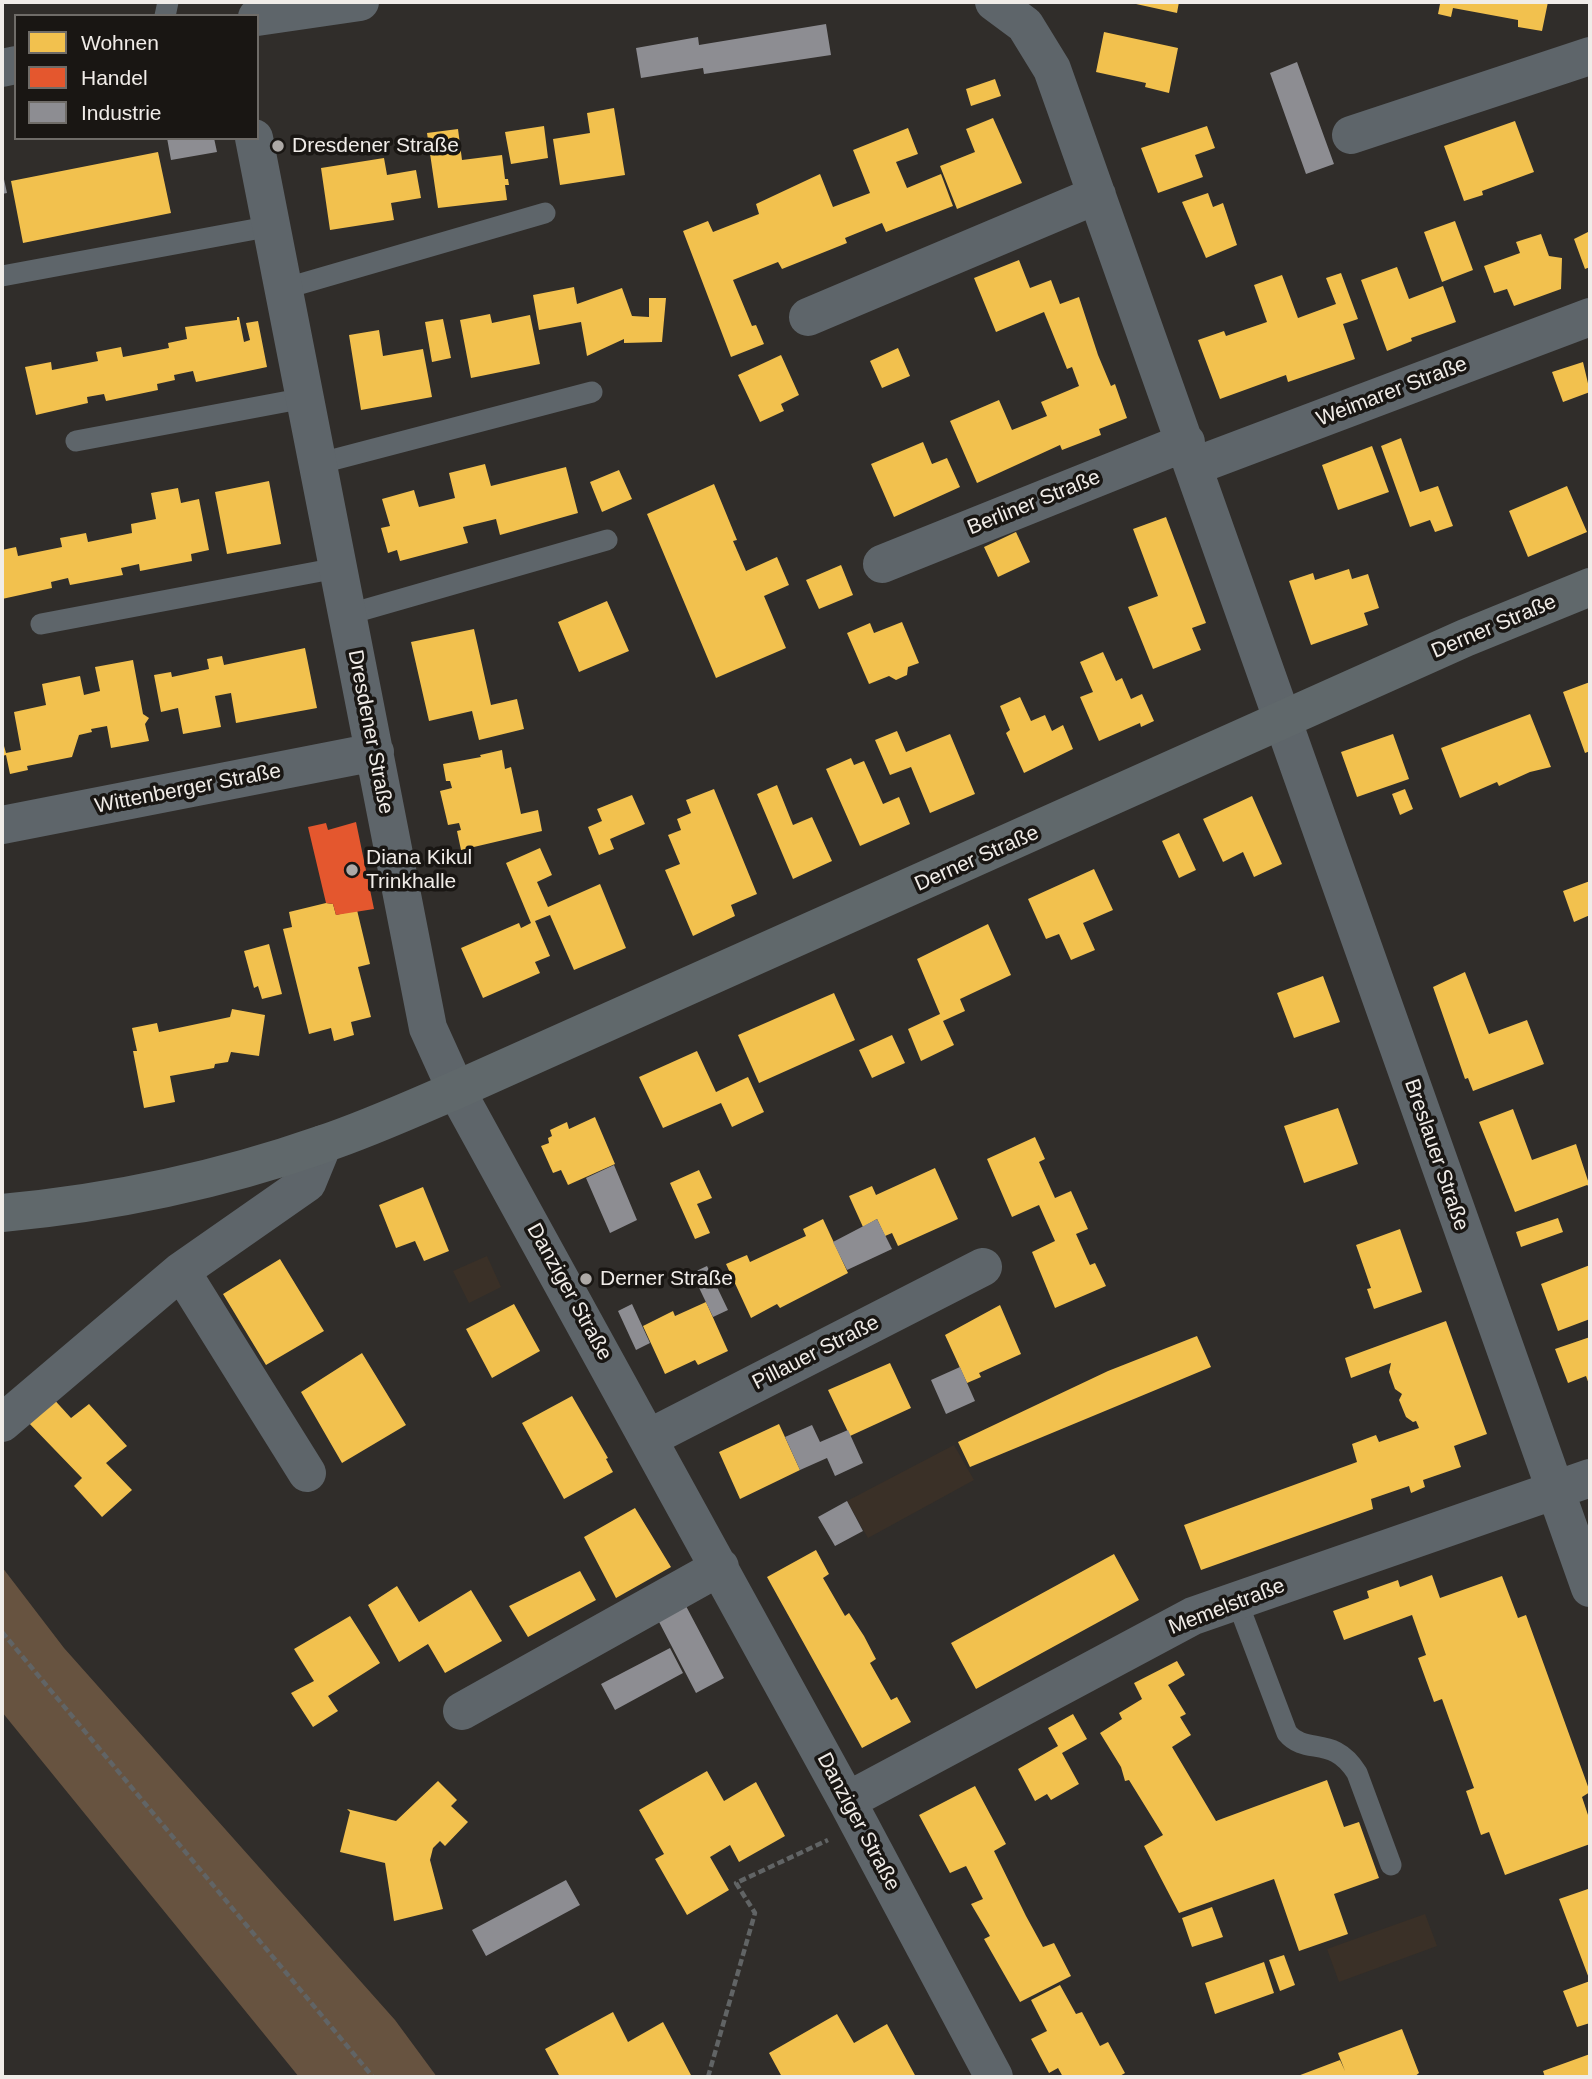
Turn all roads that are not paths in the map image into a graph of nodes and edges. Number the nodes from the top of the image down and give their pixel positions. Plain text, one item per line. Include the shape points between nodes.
1 (360, 2) edge
2 (994, 2) edge
3 (259, 18) edge
4 (1590, 56) edge
5 (1351, 135) dead end
6 (254, 140) edge
7 (1097, 195) junction
8 (545, 214) dead end
9 (272, 226) junction
10 (2, 276) edge
11 (283, 289) junction
12 (808, 317) dead end
13 (1590, 317) edge
14 (592, 392) dead end
15 (305, 398) junction
16 (76, 441) dead end
17 (1190, 454) junction
18 (317, 464) junction
19 (607, 540) dead end
20 (882, 564) dead end
21 (337, 568) junction
22 (1590, 587) edge
23 (346, 615) junction
24 (41, 624) dead end
25 (1284, 722) junction
26 (374, 752) junction
27 (2, 825) edge
28 (456, 1090) junction
29 (323, 1144) junction
30 (2, 1213) edge
31 (983, 1267) dead end
32 (181, 1271) junction
33 (2, 1423) edge
34 (649, 1438) junction
35 (307, 1473) dead end
36 (1590, 1478) edge
37 (1555, 1492) junction
38 (720, 1567) junction
39 (1590, 1588) edge
40 (1237, 1601) junction
41 (462, 1711) dead end
42 (853, 1813) junction
43 (1391, 1865) dead end
44 (994, 2077) edge

1 - 3 street
2 - 7 street via 1025,25 1052,69
4 - 5 street
6 - 9 street, Dresdener Straße
7 - 12 street
7 - 17 street
8 - 11 lane
9 - 10 lane
9 - 11 street, Dresdener Straße
11 - 15 street, Dresdener Straße
13 - 17 street, Weimarer Straße
14 - 18 lane
15 - 16 lane
15 - 18 street, Dresdener Straße
17 - 20 street, Berliner Straße
17 - 25 street
18 - 21 street, Dresdener Straße
19 - 23 lane
21 - 23 street, Dresdener Straße
21 - 24 lane
22 - 25 street, Derner Straße via 1465,638
23 - 26 street, Dresdener Straße
25 - 28 street, Derner Straße
25 - 37 street, Breslauer Straße
26 - 27 street, Wittenberger Straße
26 - 28 street, Dresdener Straße via 428,1028
28 - 29 street, Derner Straße
28 - 34 street, Danziger Straße
29 - 30 street, Derner Straße via 146,1192
29 - 32 street via 307,1183
31 - 34 street, Pillauer Straße
32 - 33 street
32 - 35 street
34 - 38 street, Danziger Straße
36 - 37 street, Memelstraße
37 - 39 street, Breslauer Straße
37 - 40 street, Memelstraße
38 - 41 street
38 - 42 street, Danziger Straße
40 - 42 street, Memelstraße via 1193,1616
40 - 43 lane via 1287,1733 1293,1740 1337,1750 1348,1759
42 - 44 street, Danziger Straße

